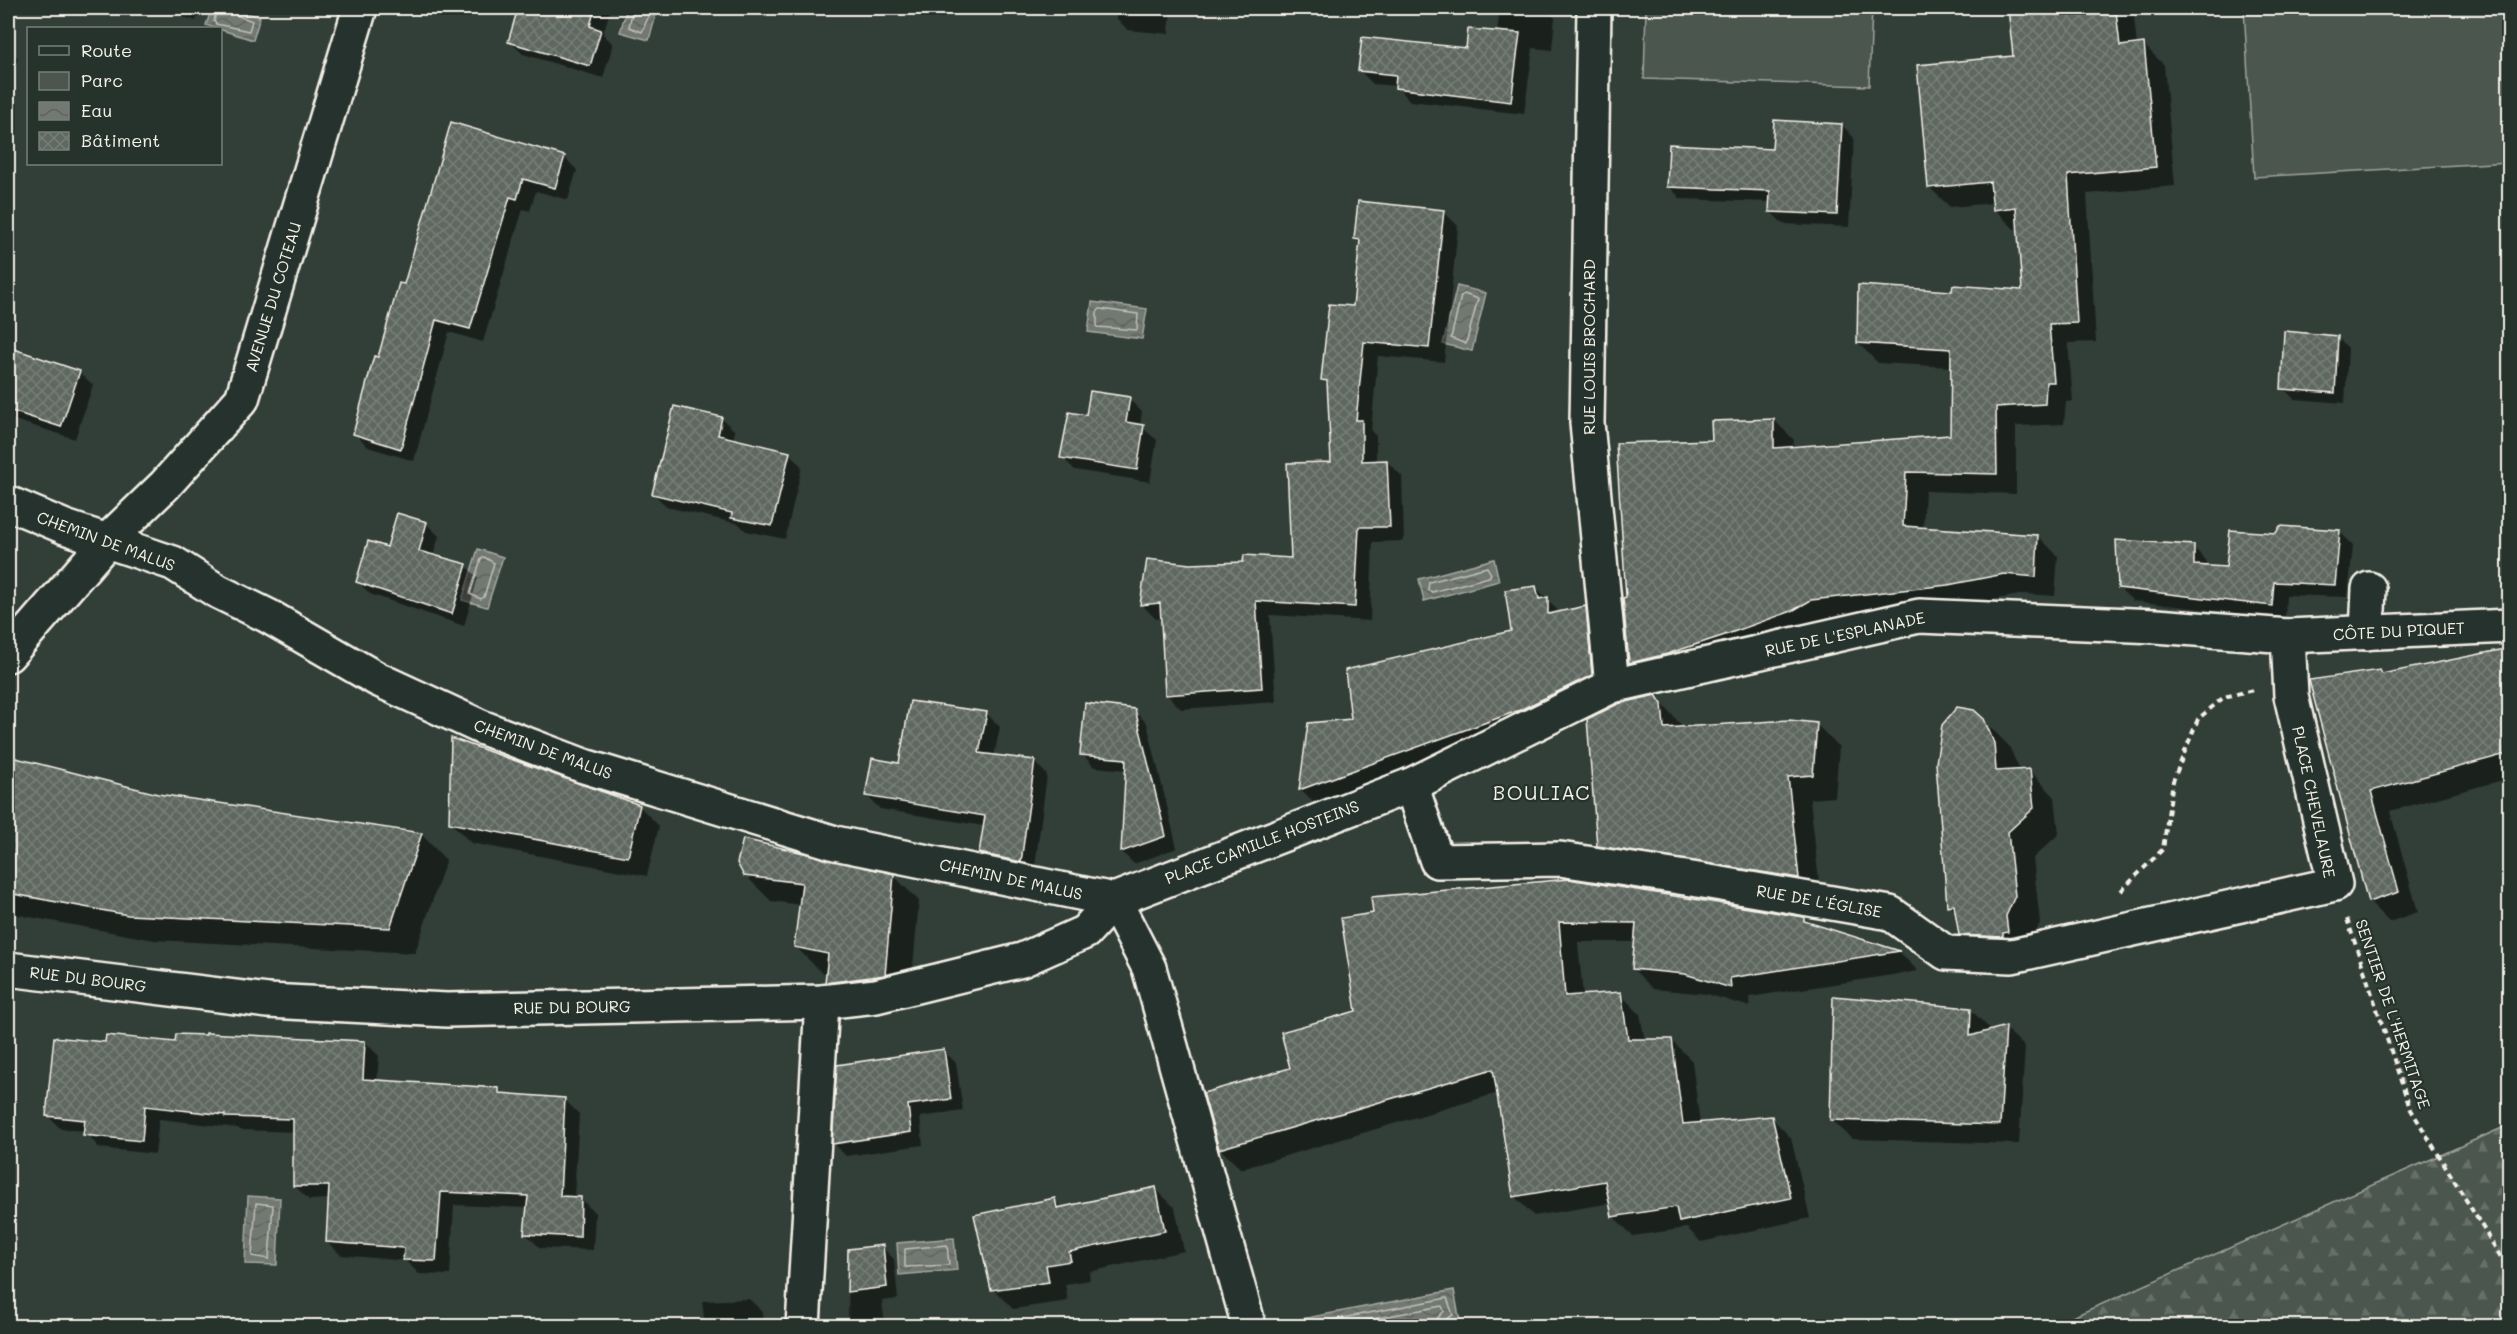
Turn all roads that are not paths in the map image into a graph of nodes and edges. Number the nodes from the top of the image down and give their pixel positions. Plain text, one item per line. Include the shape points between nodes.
1 (360, 8) edge
2 (1594, 8) edge
3 (8, 503) edge
4 (108, 540) junction
5 (2369, 589) dead end
6 (2510, 626) edge
7 (2367, 633) junction
8 (2288, 636) junction
9 (8, 655) edge
10 (1612, 686) junction
11 (1411, 785) junction
12 (1114, 900) junction
13 (2012, 956) joint
14 (8, 969) edge
15 (822, 1002) junction
16 (803, 1326) edge
17 (1249, 1326) edge

1 - 4 street, AVENUE DU COTEAU via 242,399 165,485
2 - 10 street, RUE LOUIS BROCHARD via 1587,423
3 - 4 street, CHEMIN DE MALUS
4 - 9 street, AVENUE DU COTEAU
4 - 12 street, CHEMIN DE MALUS via 173,563 217,591 397,688 481,727 584,766 835,843
5 - 7 street
6 - 7 street, CÔTE DU PIQUET
7 - 8 street, CÔTE DU PIQUET
8 - 10 street, RUE DE L'ESPLANADE via 1919,616
8 - 13 street, PLACE CHEVELAURE via 2289,680 2335,884
10 - 11 street, PLACE CAMILLE HOSTEINS
11 - 12 street, PLACE CAMILLE HOSTEINS
11 - 13 street, RUE DE L'ÉGLISE via 1437,861 1560,859 1616,867 1890,913 1946,953
12 - 15 street, RUE DU BOURG via 1085,932 1022,960 876,996
12 - 17 street via 1149,968
14 - 15 street, RUE DU BOURG via 268,1001 447,1010
15 - 16 street

